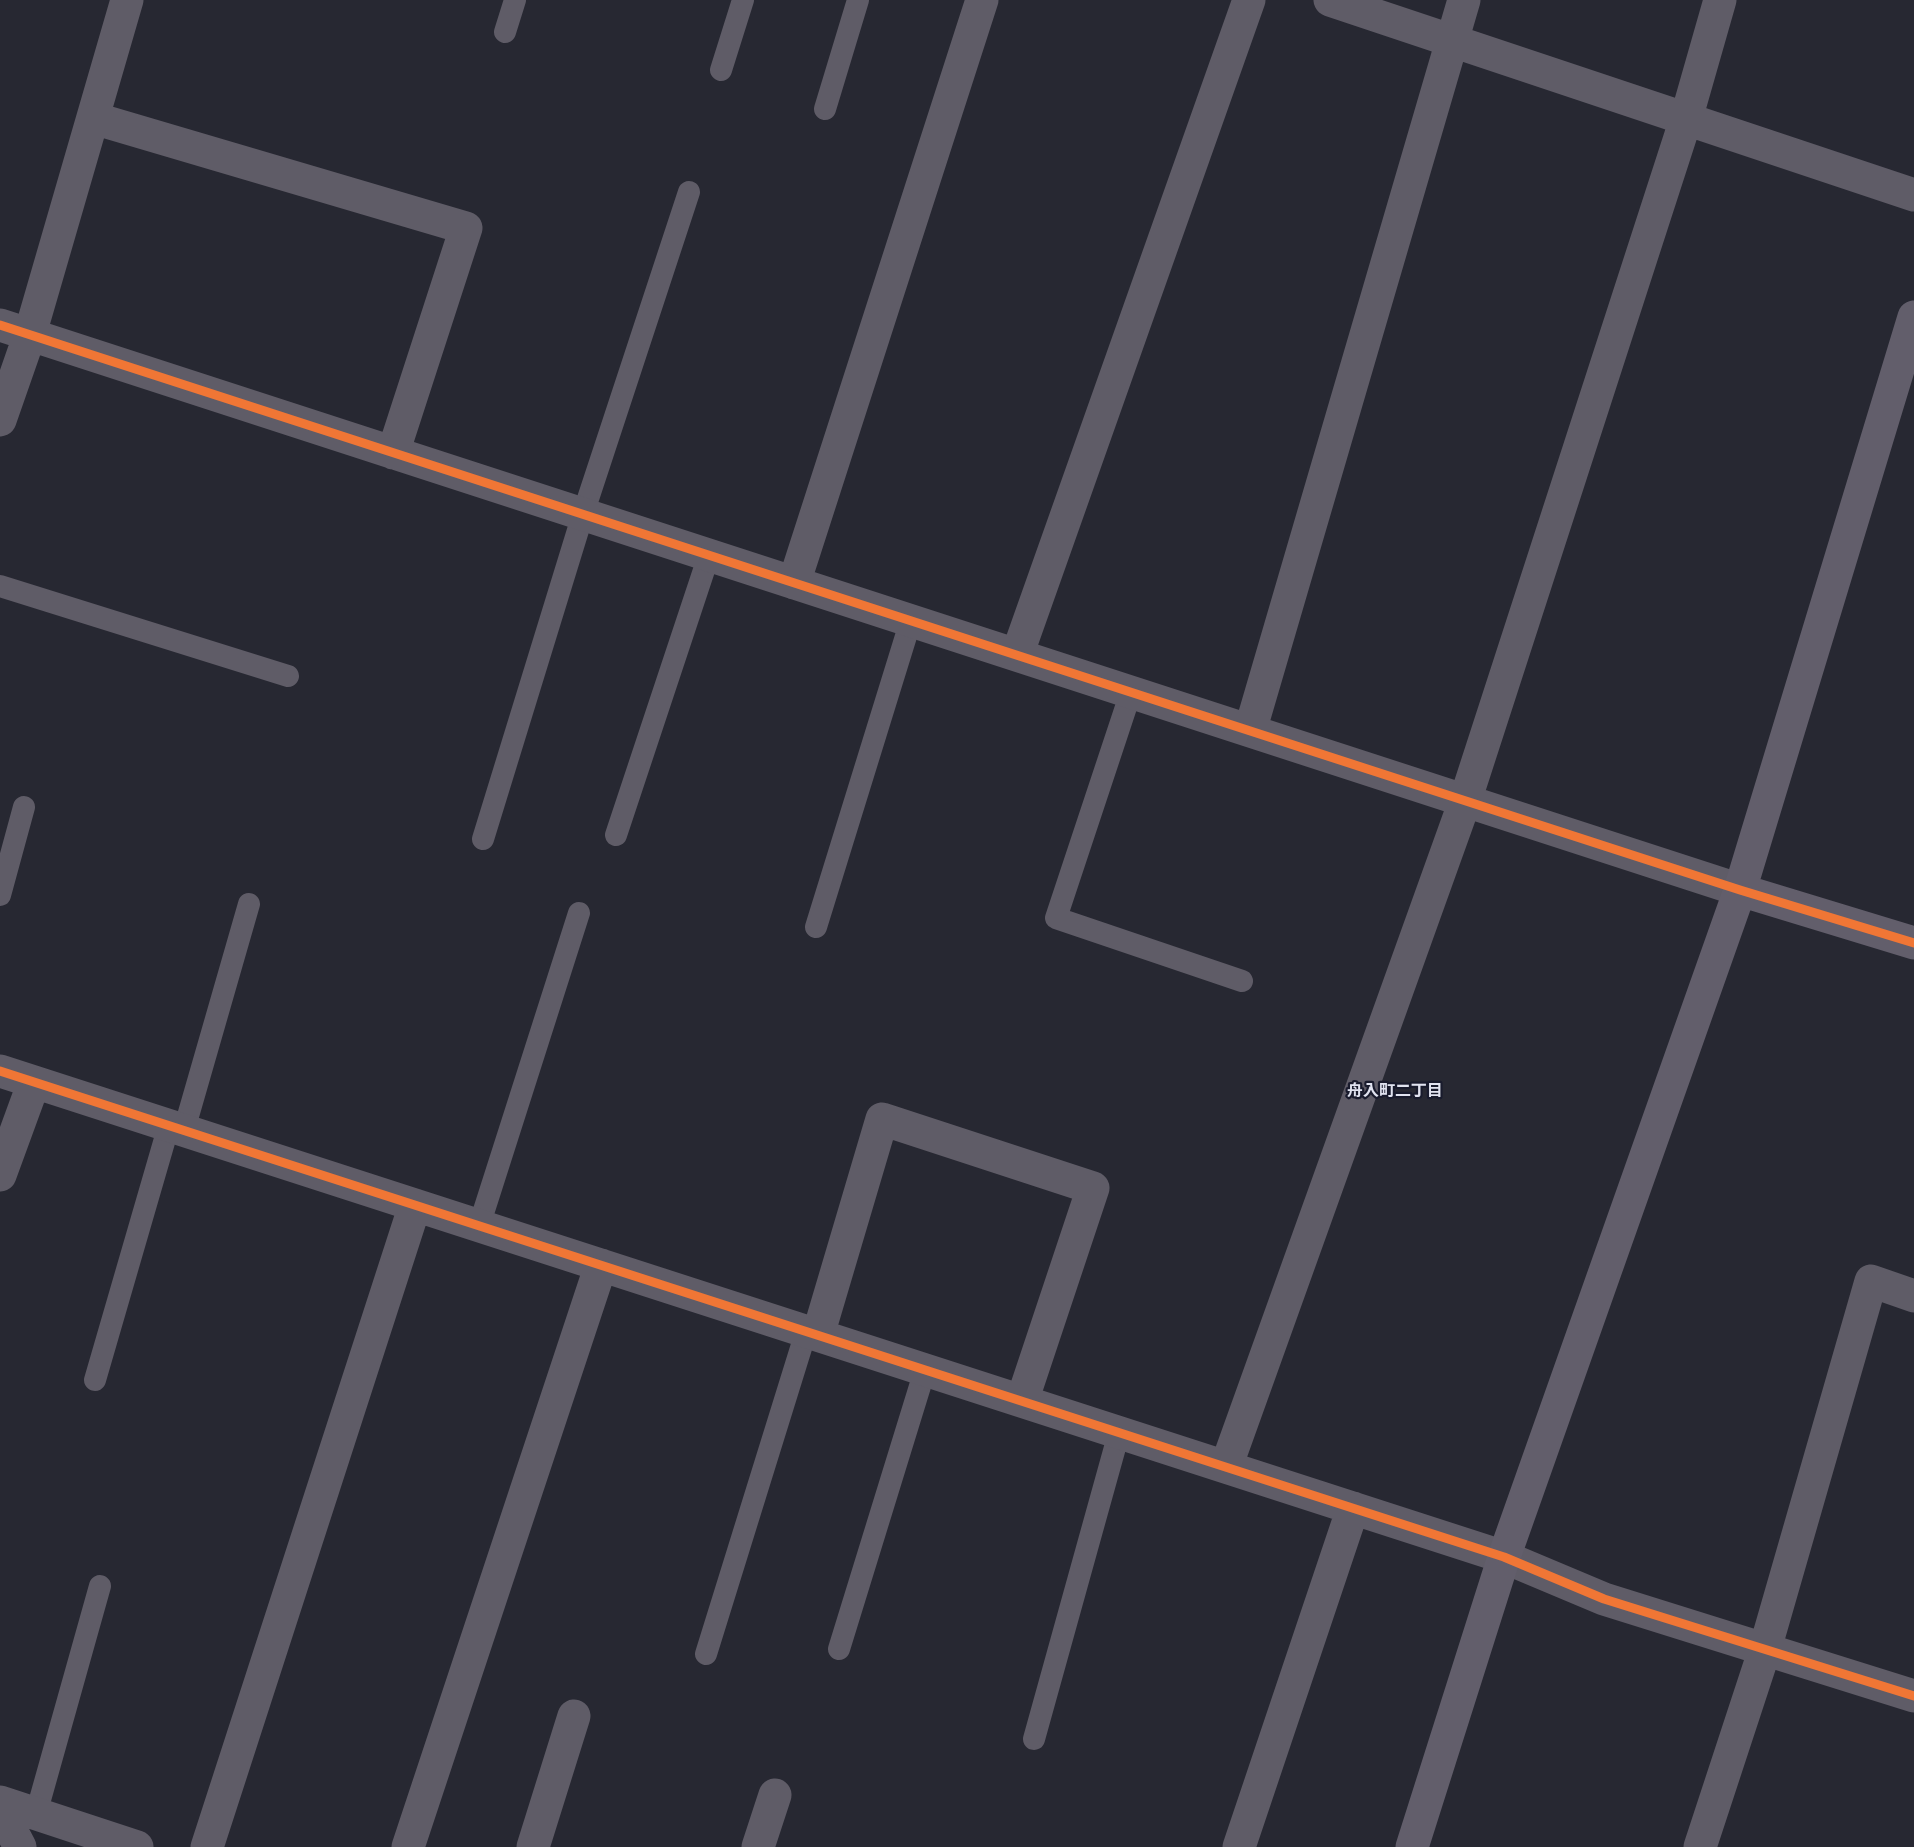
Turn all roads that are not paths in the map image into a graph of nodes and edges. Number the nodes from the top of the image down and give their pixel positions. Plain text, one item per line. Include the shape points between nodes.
1 (127, 0) edge
2 (515, 0) edge
3 (743, 0) edge
4 (858, 0) edge
5 (982, 0) edge
6 (1249, 0) edge
7 (1330, 0) edge
8 (1464, 0) edge
9 (1720, 0) edge
10 (505, 32) dead end
11 (1451, 41) junction
12 (721, 70) dead end
13 (825, 109) dead end
14 (93, 118) junction
15 (1686, 119) junction
16 (689, 192) dead end
17 (1914, 195) edge
18 (1914, 317) edge
19 (15, 330) edge
20 (0, 420) edge
21 (393, 453) junction
22 (583, 514) junction
23 (709, 555) junction
24 (794, 583) junction
25 (0, 586) edge
26 (911, 620) junction
27 (1017, 655) junction
28 (288, 676) dead end
29 (1131, 692) junction
30 (1250, 731) junction
31 (1465, 801) junction
32 (24, 807) dead end
33 (616, 835) dead end
34 (483, 839) dead end
35 (1740, 890) junction
36 (0, 895) edge
37 (249, 904) dead end
38 (579, 913) dead end
39 (816, 927) dead end
40 (1914, 943) edge
41 (1242, 981) dead end
42 (0, 1071) edge
43 (34, 1082) junction
44 (176, 1128) junction
45 (0, 1175) edge
46 (415, 1205) junction
47 (479, 1226) junction
48 (601, 1265) junction
49 (1914, 1296) edge
50 (812, 1334) junction
51 (925, 1370) junction
52 (95, 1380) dead end
53 (1022, 1401) junction
54 (1119, 1433) junction
55 (1226, 1467) junction
56 (1353, 1508) junction
57 (1504, 1557) junction
58 (100, 1586) dead end
59 (839, 1649) dead end
60 (1765, 1649) junction
61 (706, 1654) dead end
62 (1914, 1696) edge
63 (574, 1716) dead end
64 (1035, 1739) dead end
65 (775, 1796) dead end
66 (0, 1802) edge
67 (0, 1809) edge
68 (36, 1814) junction
69 (20, 1847) edge
70 (137, 1847) edge
71 (207, 1847) edge
72 (408, 1847) edge
73 (533, 1847) edge
74 (758, 1847) edge
75 (1239, 1847) edge
76 (1412, 1847) edge
77 (1700, 1847) edge

1 - 14 street
2 - 10 lane
3 - 12 lane
4 - 13 lane
5 - 24 street
6 - 27 street
7 - 11 street
8 - 11 street
9 - 15 street
11 - 15 street
11 - 30 street
14 - 19 street
14 - 21 street via 466,228
15 - 17 street
15 - 31 street
16 - 22 lane
18 - 35 street
19 - 20 street
19 - 21 street
21 - 22 street
22 - 23 street
22 - 34 lane
23 - 24 street
23 - 33 lane
24 - 26 street
25 - 28 lane
26 - 27 street
26 - 39 lane
27 - 29 street
29 - 30 street
29 - 41 lane via 1056,918
30 - 31 street
31 - 35 street
31 - 55 street
32 - 36 lane
35 - 40 street
35 - 57 street
37 - 44 lane
38 - 47 lane
42 - 43 street
43 - 44 street
43 - 45 street
44 - 46 street
44 - 52 lane
46 - 47 street
46 - 71 street
47 - 48 street
48 - 50 street
48 - 72 street
49 - 60 street via 1871,1281
50 - 51 street
50 - 53 street via 882,1119 1093,1188
50 - 61 lane
51 - 53 street
51 - 59 lane
53 - 54 street
54 - 55 street
54 - 64 lane
55 - 56 street
56 - 57 street
56 - 75 street
57 - 60 street via 1604,1599
57 - 76 street
58 - 68 lane
60 - 62 street
60 - 77 street
63 - 73 street
65 - 74 street
66 - 68 street
67 - 69 street
68 - 70 street

